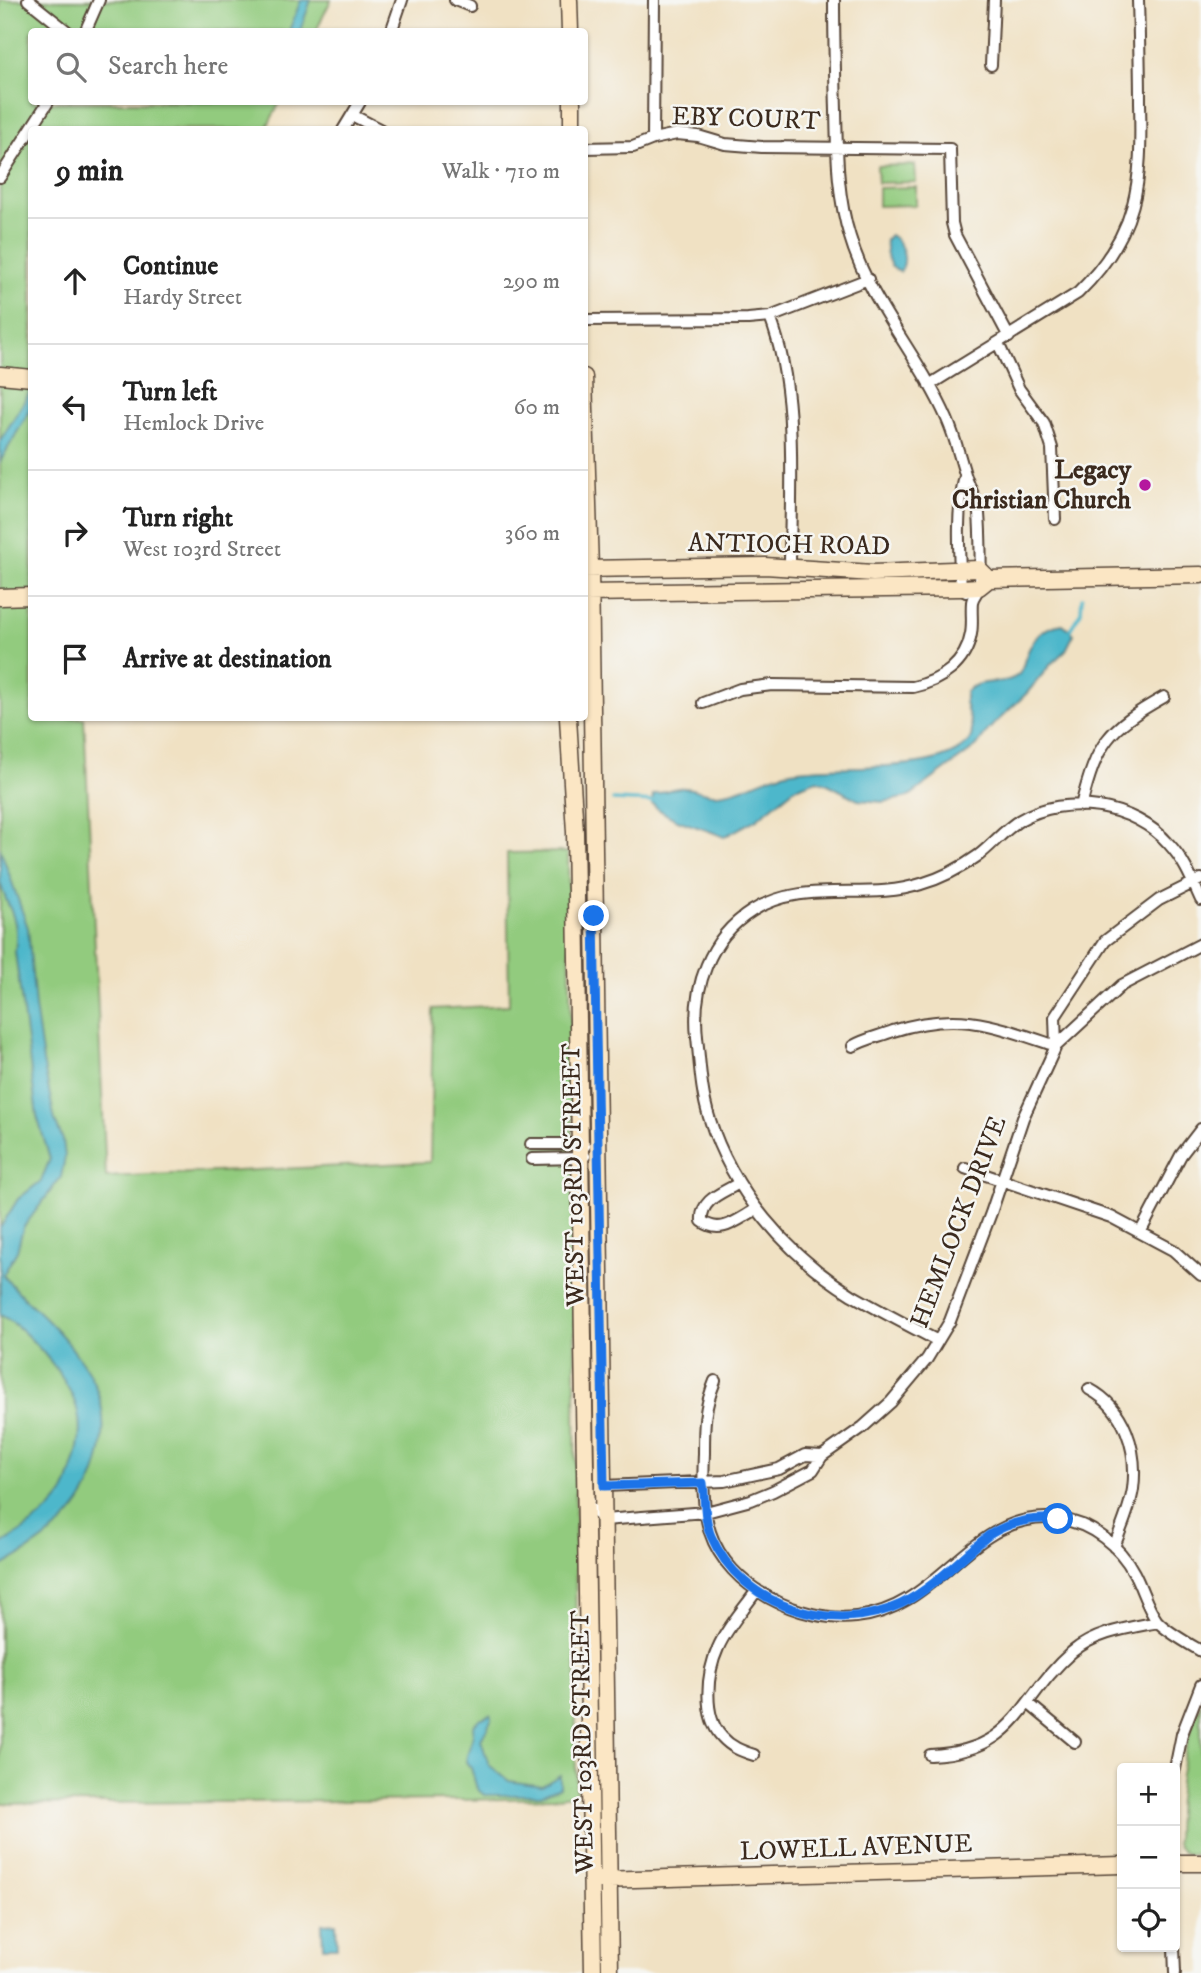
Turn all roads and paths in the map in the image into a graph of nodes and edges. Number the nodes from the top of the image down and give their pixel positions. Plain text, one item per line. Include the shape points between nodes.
1 (28, 0) edge
2 (99, 0) edge
3 (402, 0) edge
4 (455, 0) edge
5 (569, 0) edge
6 (654, 0) edge
7 (834, 0) edge
8 (994, 0) edge
9 (1138, 0) edge
10 (470, 6) dead end
11 (63, 28) edge
12 (87, 28) edge
13 (392, 28) edge
14 (570, 28) edge
15 (991, 65) dead end
16 (46, 105) edge
17 (358, 105) edge
18 (572, 105) edge
19 (352, 115) junction
20 (33, 126) edge
21 (346, 126) edge
22 (373, 126) edge
23 (572, 126) edge
24 (28, 133) edge
25 (653, 139) junction
26 (836, 146) junction
27 (588, 148) edge
28 (0, 177) edge
29 (868, 279) junction
30 (770, 317) junction
31 (588, 320) edge
32 (1009, 337) junction
33 (998, 343) junction
34 (0, 375) edge
35 (28, 378) edge
36 (929, 385) junction
37 (965, 476) junction
38 (1055, 519) dead end
39 (588, 569) edge
40 (790, 569) junction
41 (960, 570) junction
42 (1201, 575) edge
43 (976, 585) junction
44 (588, 593) edge
45 (28, 596) edge
46 (0, 597) edge
47 (1164, 696) dead end
48 (703, 703) dead end
49 (568, 721) edge
50 (1081, 806) junction
51 (1197, 881) edge
52 (1201, 900) edge
53 (1201, 944) edge
54 (853, 1046) dead end
55 (1056, 1046) junction
56 (1201, 1129) edge
57 (531, 1144) dead end
58 (597, 1150) junction
59 (580, 1151) junction
60 (531, 1159) dead end
61 (965, 1168) dead end
62 (1002, 1179) junction
63 (739, 1183) junction
64 (757, 1209) junction
65 (1141, 1231) junction
66 (1201, 1275) edge
67 (938, 1342) junction
68 (715, 1381) dead end
69 (1089, 1389) dead end
70 (822, 1456) junction
71 (703, 1483) junction
72 (604, 1486) junction
73 (586, 1503) junction
74 (706, 1512) junction
75 (604, 1520) junction
76 (1114, 1547) junction
77 (757, 1590) junction
78 (1158, 1622) junction
79 (1201, 1651) edge
80 (1201, 1685) edge
81 (1028, 1703) junction
82 (1075, 1742) dead end
83 (754, 1755) dead end
84 (930, 1755) dead end
85 (1176, 1763) edge
86 (1180, 1863) edge
87 (1201, 1863) edge
88 (1117, 1865) edge
89 (592, 1880) junction
90 (610, 1880) junction
91 (1174, 1952) edge
92 (593, 1973) edge
93 (610, 1973) edge
94 (1175, 1973) edge

1 - 11 street
2 - 12 street
3 - 13 street
4 - 10 street
5 - 14 main road
6 - 25 street
7 - 26 street
8 - 15 street
9 - 32 street via 1142,153 1126,228 1098,274 1078,293
16 - 20 street
17 - 19 street
18 - 23 main road
19 - 21 street
19 - 22 street
24 - 28 street
25 - 26 street, EBY COURT via 677,134 762,147
25 - 27 street, EBY COURT via 634,147
26 - 29 street via 841,204
26 - 32 street, EBY COURT via 950,149 952,223
29 - 30 street
29 - 36 street
30 - 31 street
30 - 40 street via 787,394
32 - 33 street
33 - 36 street
33 - 38 street via 1020,389 1044,423 1052,448
34 - 35 main road
36 - 37 street via 955,438
37 - 41 street via 960,496
37 - 43 street via 979,513
39 - 40 main road, ANTIOCH ROAD
40 - 41 main road, ANTIOCH ROAD via 873,573
41 - 43 main road, ANTIOCH ROAD
42 - 43 main road, ANTIOCH ROAD
43 - 44 main road, ANTIOCH ROAD
43 - 48 street via 966,650 945,675 929,683 913,687 756,687
44 - 58 main road, WEST 103RD STREET
45 - 46 main road
47 - 50 street via 1127,718 1106,740 1090,772
49 - 59 main road, WEST 103RD STREET via 575,832
50 - 51 street via 1102,807 1145,823 1168,842
50 - 63 street via 1028,816 961,867 925,883 782,897 763,905 723,935 698,990 696,1028 708,1115
51 - 52 street
51 - 55 street, HEMLOCK DRIVE via 1159,900 1105,941 1055,1017
53 - 55 street, HEMLOCK DRIVE via 1122,985
54 - 55 street via 918,1023 965,1020
55 - 62 street, HEMLOCK DRIVE
56 - 65 street via 1181,1155
57 - 59 street
58 - 59 street
58 - 72 main road, WEST 103RD STREET
59 - 60 street
59 - 73 main road, WEST 103RD STREET
61 - 62 street
62 - 65 street
62 - 67 street, HEMLOCK DRIVE via 960,1297
63 - 64 street
63 - 64 street via 706,1202 702,1221 721,1228
64 - 67 street via 817,1270
65 - 66 street via 1174,1250
67 - 70 street, HEMLOCK DRIVE via 891,1402
68 - 71 street via 703,1417
69 - 76 street via 1101,1395 1119,1416 1132,1450 1133,1490
70 - 71 street, HEMLOCK DRIVE via 805,1455 779,1469
70 - 74 street, HEMLOCK DRIVE via 813,1470 797,1480 751,1500
71 - 72 street, HEMLOCK DRIVE
71 - 74 street
72 - 73 street
72 - 75 main road, WEST 103RD STREET
73 - 75 street
73 - 89 main road, WEST 103RD STREET
74 - 75 street, HEMLOCK DRIVE
74 - 77 street via 711,1535 724,1556
75 - 90 main road, WEST 103RD STREET
76 - 77 street via 1075,1522 1018,1521 989,1535 911,1598 858,1617 810,1615
76 - 78 street via 1135,1573
77 - 83 street via 717,1650 709,1687 720,1735 734,1748
78 - 79 street
78 - 81 street via 1088,1641
80 - 85 street
81 - 82 street
81 - 84 street via 991,1741
86 - 87 main road
88 - 90 main road, LOWELL AVENUE
89 - 90 main road, LOWELL AVENUE
89 - 92 main road, WEST 103RD STREET
90 - 93 main road, WEST 103RD STREET
91 - 94 street

